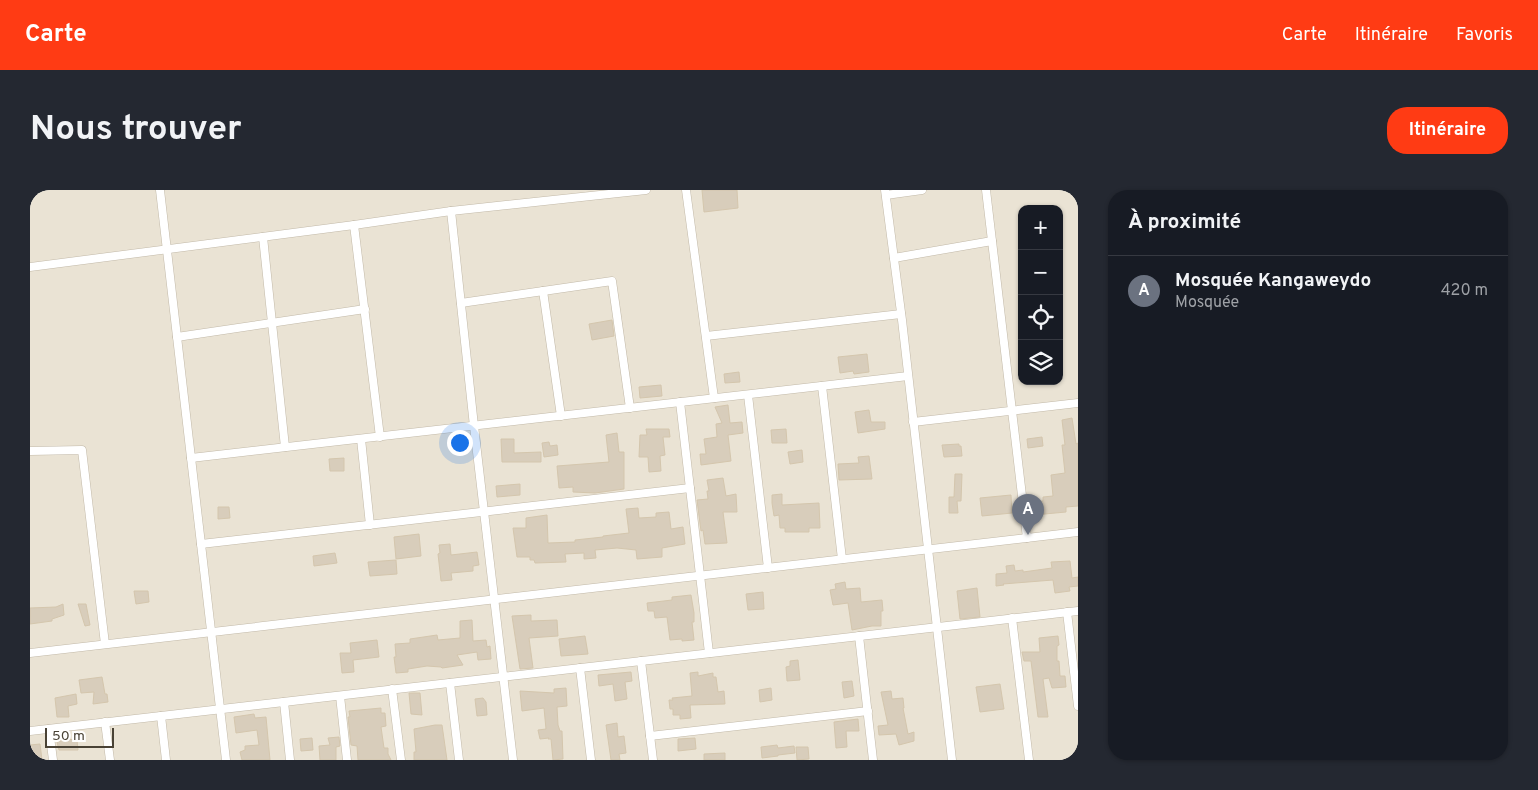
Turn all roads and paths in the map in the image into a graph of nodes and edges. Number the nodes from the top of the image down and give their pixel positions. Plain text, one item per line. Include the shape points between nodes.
1 (160, 190) edge
2 (646, 190) edge
3 (686, 190) edge
4 (922, 190) edge
5 (986, 190) edge
6 (885, 193) edge
7 (451, 211) junction
8 (354, 225) junction
9 (263, 237) junction
10 (992, 241) junction
11 (167, 249) junction
12 (894, 258) junction
13 (30, 266) edge
14 (543, 291) junction
15 (461, 303) junction
16 (365, 309) junction
17 (901, 314) junction
18 (272, 323) junction
19 (706, 336) junction
20 (177, 337) junction
21 (908, 376) junction
22 (822, 386) junction
23 (748, 394) junction
24 (714, 398) junction
25 (680, 402) junction
26 (1078, 403) edge
27 (630, 408) junction
28 (1013, 410) junction
29 (561, 416) junction
30 (913, 422) junction
31 (474, 426) junction
32 (380, 436) junction
33 (361, 439) junction
34 (286, 447) junction
35 (30, 451) edge
36 (191, 458) junction
37 (690, 488) junction
38 (484, 512) junction
39 (370, 525) junction
40 (1078, 532) edge
41 (1027, 538) junction
42 (201, 544) junction
43 (928, 549) junction
44 (842, 559) junction
45 (768, 568) junction
46 (700, 576) junction
47 (495, 599) junction
48 (1078, 611) edge
49 (1067, 612) junction
50 (1012, 618) junction
51 (937, 627) junction
52 (211, 632) junction
53 (859, 636) junction
54 (105, 644) junction
55 (30, 652) edge
56 (709, 653) junction
57 (641, 661) junction
58 (580, 668) junction
59 (504, 677) junction
60 (450, 683) junction
61 (392, 689) junction
62 (340, 696) junction
63 (284, 702) junction
64 (1078, 706) edge
65 (220, 709) junction
66 (868, 711) junction
67 (161, 716) junction
68 (105, 722) junction
69 (49, 729) junction
70 (30, 731) edge
71 (650, 736) junction
72 (52, 760) edge
73 (110, 760) edge
74 (166, 760) edge
75 (226, 760) edge
76 (290, 760) edge
77 (347, 760) edge
78 (400, 760) edge
79 (459, 760) edge
80 (513, 760) edge
81 (591, 760) edge
82 (653, 760) edge
83 (873, 760) edge
84 (952, 760) edge
85 (1029, 760) edge

1 - 11 street
2 - 7 street
3 - 19 street
4 - 6 street
5 - 10 street
6 - 12 street
7 - 8 street
7 - 15 street
8 - 9 street
8 - 16 street
9 - 11 street
9 - 18 street
10 - 12 street
10 - 28 street
11 - 13 street
11 - 20 street
12 - 17 street
14 - 15 street
14 - 27 street via 612,282
14 - 29 street
15 - 31 street
16 - 18 street
16 - 32 street
17 - 19 street
17 - 21 street
18 - 20 street
18 - 34 street
19 - 24 street
20 - 36 street
21 - 22 street
21 - 30 street
22 - 23 street
22 - 44 street
23 - 24 street
23 - 45 street
24 - 25 street
25 - 27 street
25 - 37 street
26 - 28 street
27 - 29 street
28 - 30 street
28 - 41 street
29 - 31 street
30 - 43 street
31 - 32 street
31 - 38 street
32 - 33 street
33 - 34 street
33 - 39 street
34 - 36 street
35 - 54 street via 82,450
36 - 42 street
37 - 38 street
37 - 46 street
38 - 39 street
38 - 47 street
39 - 42 street
40 - 41 street
41 - 43 street
42 - 52 street
43 - 44 street
43 - 51 street
44 - 45 street
45 - 46 street
46 - 47 street
46 - 56 street
47 - 52 street
47 - 59 street
48 - 49 street
49 - 50 street
49 - 64 street
50 - 51 street
50 - 85 street
51 - 53 street
51 - 84 street
52 - 54 street
52 - 65 street
53 - 56 street
53 - 66 street
54 - 55 street
56 - 57 street
57 - 58 street
57 - 71 street
58 - 59 street
58 - 81 street
59 - 60 street
59 - 80 street
60 - 61 street
60 - 79 street
61 - 62 street
61 - 78 street
62 - 63 street
62 - 77 street
63 - 65 street
63 - 76 street
65 - 67 street
65 - 75 street
66 - 71 street
66 - 83 street
67 - 68 street
67 - 74 street
68 - 69 street
68 - 73 street
69 - 70 street
69 - 72 street
71 - 82 street

